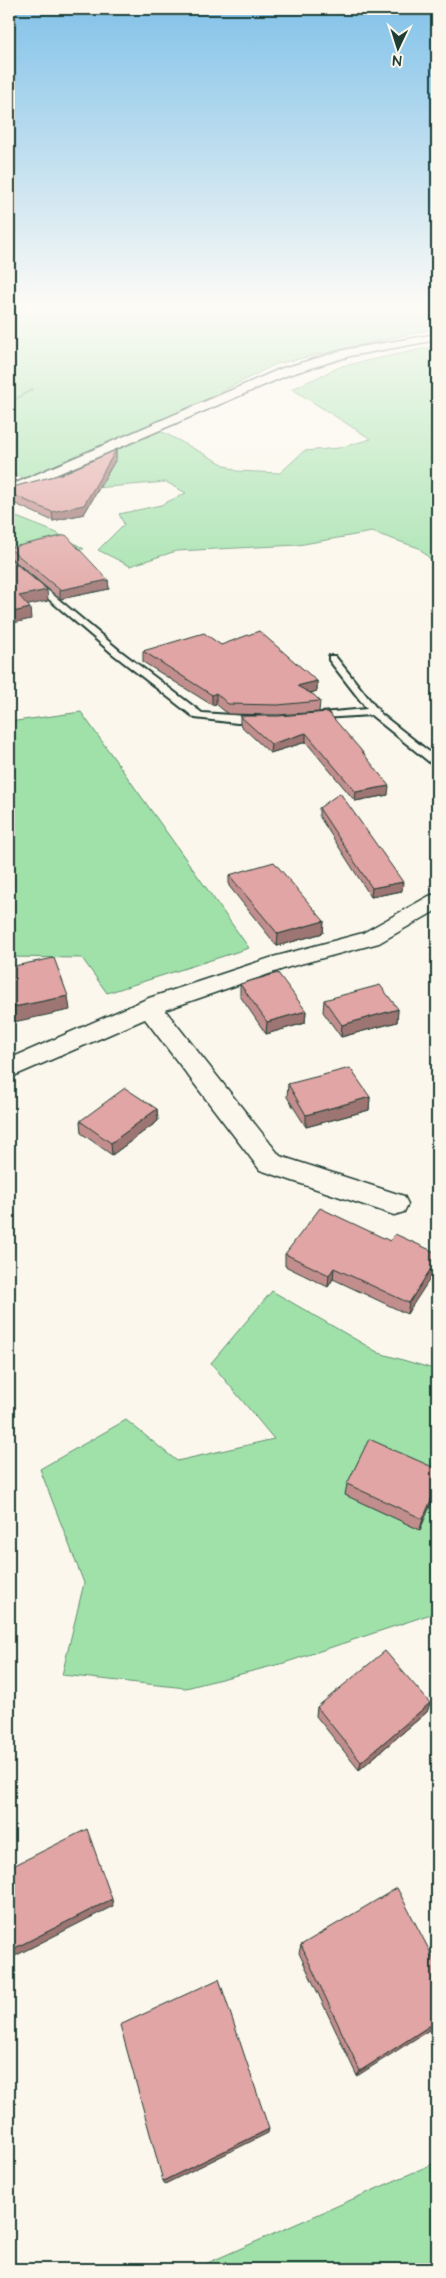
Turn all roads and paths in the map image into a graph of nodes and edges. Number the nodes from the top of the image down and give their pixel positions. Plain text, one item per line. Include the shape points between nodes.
1 (193, 411) edge
2 (9, 491) edge
3 (9, 561) edge
4 (332, 658) dead end
5 (374, 712) junction
6 (297, 718) edge
7 (270, 720) edge
8 (437, 763) edge
9 (437, 901) edge
10 (150, 1008) junction
11 (9, 1069) edge
12 (394, 1204) dead end

1 - 2 street
3 - 7 lane via 116,652 199,716
4 - 5 lane
5 - 6 lane
5 - 8 lane
9 - 10 street via 371,938 281,962
10 - 11 street
10 - 12 street via 270,1163

